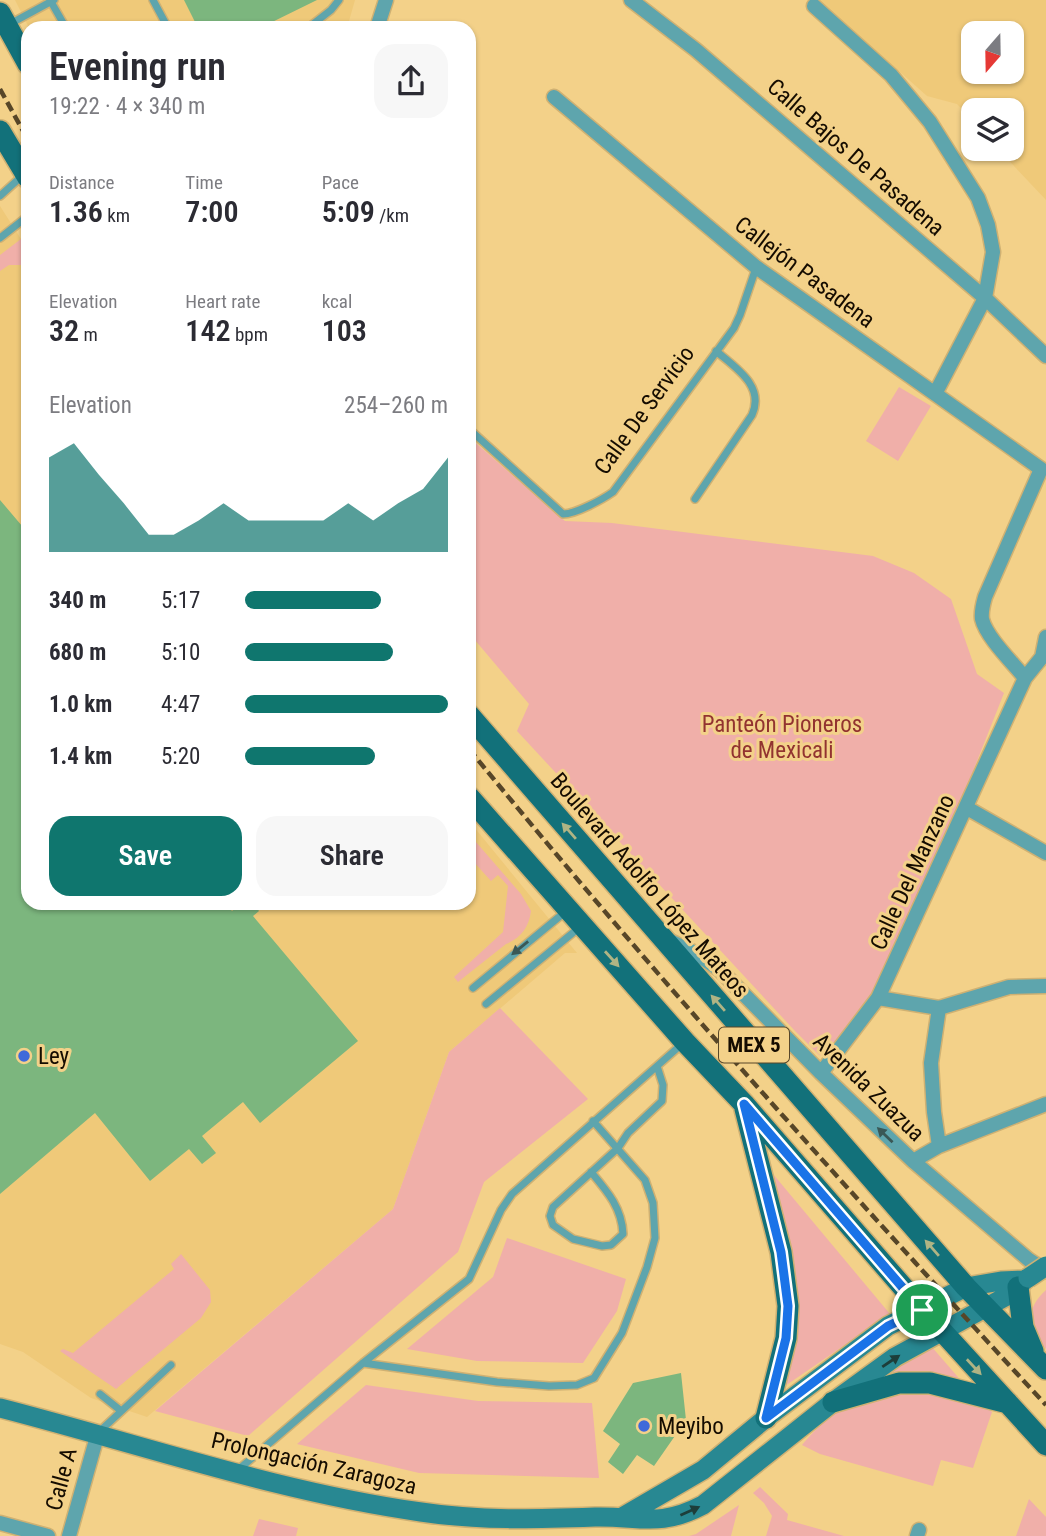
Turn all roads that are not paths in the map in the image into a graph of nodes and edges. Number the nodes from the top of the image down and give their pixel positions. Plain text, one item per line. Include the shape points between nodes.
1 (52, 0) edge
2 (153, 0) edge
3 (339, 0) edge
4 (386, 0) edge
5 (631, 0) edge
6 (814, 6) dead end
7 (4, 19) edge
8 (62, 21) edge
9 (164, 21) edge
10 (318, 21) edge
11 (379, 21) edge
12 (21, 51) edge
13 (554, 97) dead end
14 (0, 131) edge
15 (21, 166) edge
16 (21, 181) edge
17 (0, 197) edge
18 (21, 222) edge
19 (0, 238) edge
20 (756, 267) junction
21 (985, 298) junction
22 (716, 351) junction
23 (1046, 356) edge
24 (935, 394) junction
25 (476, 435) edge
26 (695, 499) dead end
27 (1046, 637) edge
28 (1044, 658) edge
29 (1026, 678) junction
30 (476, 723) edge
31 (476, 805) edge
32 (967, 808) junction
33 (1046, 853) edge
34 (575, 917) junction
35 (660, 937) junction
36 (1046, 986) edge
37 (473, 988) dead end
38 (878, 998) junction
39 (486, 1004) dead end
40 (939, 1008) junction
41 (685, 1042) junction
42 (657, 1066) junction
43 (821, 1073) junction
44 (744, 1104) junction
45 (1046, 1104) edge
46 (593, 1121) junction
47 (939, 1146) junction
48 (618, 1148) junction
49 (913, 1161) junction
50 (592, 1172) junction
51 (1032, 1276) edge
52 (966, 1287) junction
53 (986, 1308) junction
54 (922, 1310) junction
55 (942, 1332) junction
56 (363, 1363) junction
57 (1041, 1364) edge
58 (171, 1365) dead end
59 (100, 1394) dead end
60 (833, 1402) junction
61 (1007, 1403) junction
62 (0, 1408) edge
63 (120, 1410) junction
64 (766, 1418) junction
65 (98, 1433) junction
66 (1046, 1445) edge
67 (236, 1472) junction
68 (624, 1516) junction
69 (0, 1523) edge
70 (48, 1536) edge
71 (69, 1536) edge

1 - 7 lane
1 - 8 lane
2 - 9 lane
3 - 10 lane
4 - 11 street
5 - 21 street, Calle Bajos De Pasadena via 696,50
6 - 21 street via 891,75 930,122 978,198 993,251
7 - 12 main road
13 - 20 street, Callejón Pasadena
14 - 15 main road
16 - 17 lane
18 - 19 lane
20 - 22 lane, Calle De Servicio via 740,316
20 - 24 street, Callejón Pasadena
21 - 23 street, Calle Bajos De Pasadena
21 - 24 street
22 - 25 lane, Calle De Servicio via 613,492 573,513 559,512
22 - 26 lane via 746,379 757,401
24 - 29 street, Callejón Pasadena via 1041,469 982,608 987,631
27 - 28 street
28 - 29 street, Calle Del Manzano
29 - 32 street, Calle Del Manzano
35 -> 30 main road, Boulevard Adolfo López Mateos / MEX 5
31 - 34 main road, MEX 5
32 - 33 street
32 - 38 street, Calle Del Manzano
34 -> 37 lane
34 - 39 lane
34 -> 41 main road, MEX 5
35 - 43 street, Avenida Zuazua via 720,970
52 -> 35 main road, Boulevard Adolfo López Mateos / MEX 5
36 - 40 street via 1009,987
38 - 40 street
38 - 43 street, Calle Del Manzano
40 - 47 street via 930,1063
41 - 42 lane
41 - 44 main road, MEX 5
42 - 46 lane
42 - 48 lane via 662,1101
49 -> 43 street, Avenida Zuazua
44 - 54 main road, MEX 5
44 - 64 main road via 781,1252 788,1306 786,1338
45 - 47 street
46 - 48 lane
46 - 56 lane via 512,1194 469,1279
47 - 49 street
48 - 50 lane
48 - 56 lane via 645,1180 653,1203 655,1237 622,1333 594,1378 577,1385 549,1386
49 - 51 street, Avenida Zuazua via 1029,1260
50 - 50 lane via 553,1207 550,1216 553,1225 573,1239 611,1245 623,1234 622,1226 611,1196
51 - 52 main road, Prolongación Zaragoza
51 - 53 main road, Prolongación Zaragoza
51 - 57 main road via 1023,1327
52 - 53 main road, Boulevard Adolfo López Mateos / MEX 5
52 - 54 main road, Prolongación Zaragoza
53 - 55 main road, Prolongación Zaragoza
53 - 57 main road, Boulevard Adolfo López Mateos / MEX 5
54 - 55 main road, MEX 5
54 - 64 main road, Prolongación Zaragoza via 888,1326
60 -> 55 main road, Prolongación Zaragoza via 895,1357
55 -> 61 main road, MEX 5
56 - 67 lane
58 - 63 lane
59 - 63 lane
60 - 61 main road via 899,1383 930,1383
68 -> 60 main road, Prolongación Zaragoza via 664,1520 685,1515
61 - 66 main road, MEX 5
62 - 65 main road, Prolongación Zaragoza
63 - 65 lane
64 - 68 main road, Prolongación Zaragoza via 703,1470
65 - 67 main road, Prolongación Zaragoza
65 - 71 street, Calle A
67 - 68 main road, Prolongación Zaragoza via 326,1496 423,1513 512,1520
69 - 70 street

